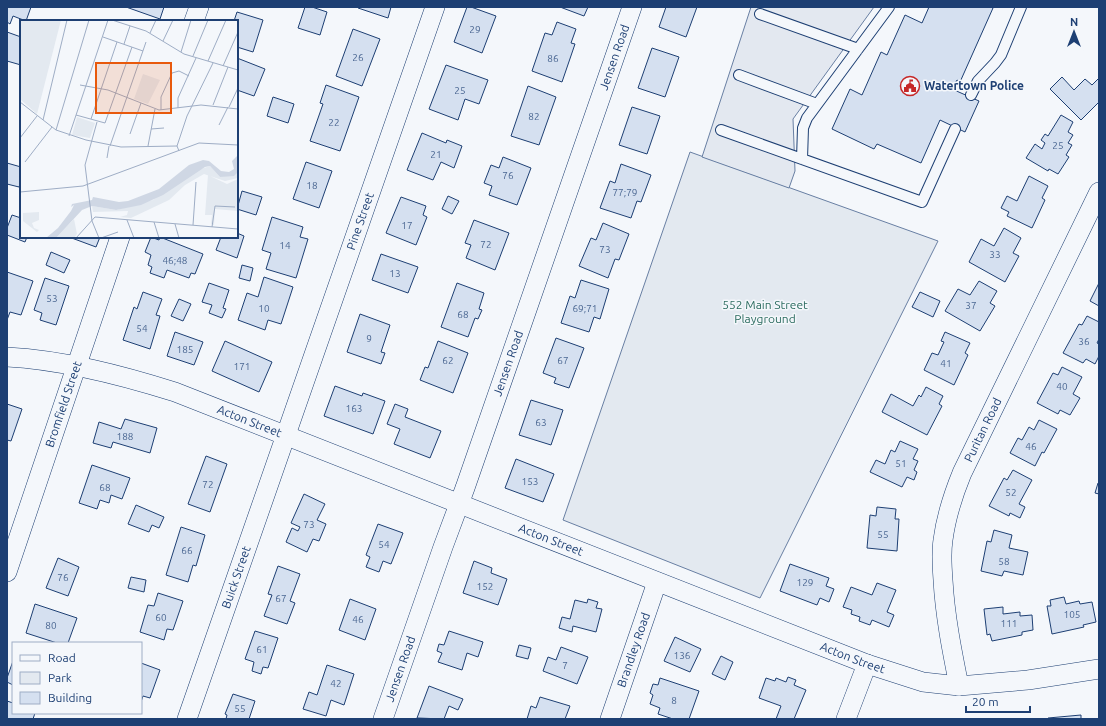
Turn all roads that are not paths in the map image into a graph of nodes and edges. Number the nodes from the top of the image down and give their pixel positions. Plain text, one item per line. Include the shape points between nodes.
1 (199, 7) edge
2 (435, 7) edge
3 (632, 7) edge
4 (889, 7) edge
5 (1021, 7) edge
6 (760, 14) dead end
7 (194, 20) edge
8 (858, 49) junction
9 (739, 75) dead end
10 (970, 95) dead end
11 (817, 104) junction
12 (721, 130) dead end
13 (955, 130) dead end
14 (802, 159) junction
15 (1099, 192) edge
16 (120, 238) edge
17 (7, 357) edge
18 (76, 366) junction
19 (285, 435) junction
20 (459, 504) junction
21 (7, 572) edge
22 (657, 582) junction
23 (866, 664) junction
24 (1099, 669) edge
25 (959, 686) junction
26 (187, 719) edge
27 (383, 719) edge
28 (610, 719) edge
29 (846, 719) edge

1 - 7 street
2 - 19 street, Pine Street
3 - 20 street, Jensen Road
4 - 8 lane
5 - 10 lane via 1001,55 978,81
6 - 8 lane
8 - 11 lane
9 - 11 lane
11 - 14 lane via 804,123
12 - 14 lane
13 - 14 lane via 922,202
15 - 25 street, Puritan Road via 953,495 942,542 942,567 950,642
16 - 18 street, Bromfield Street
17 - 18 street, Acton Street
18 - 19 street, Acton Street via 175,392
18 - 21 street, Bromfield Street
19 - 20 street, Acton Street
19 - 26 street, Buick Street
20 - 22 street, Acton Street
20 - 27 street, Jensen Road
22 - 23 street, Acton Street
22 - 28 street, Brandley Road
23 - 25 street, Acton Street via 923,682
23 - 29 street
24 - 25 street, Acton Street via 1028,680

